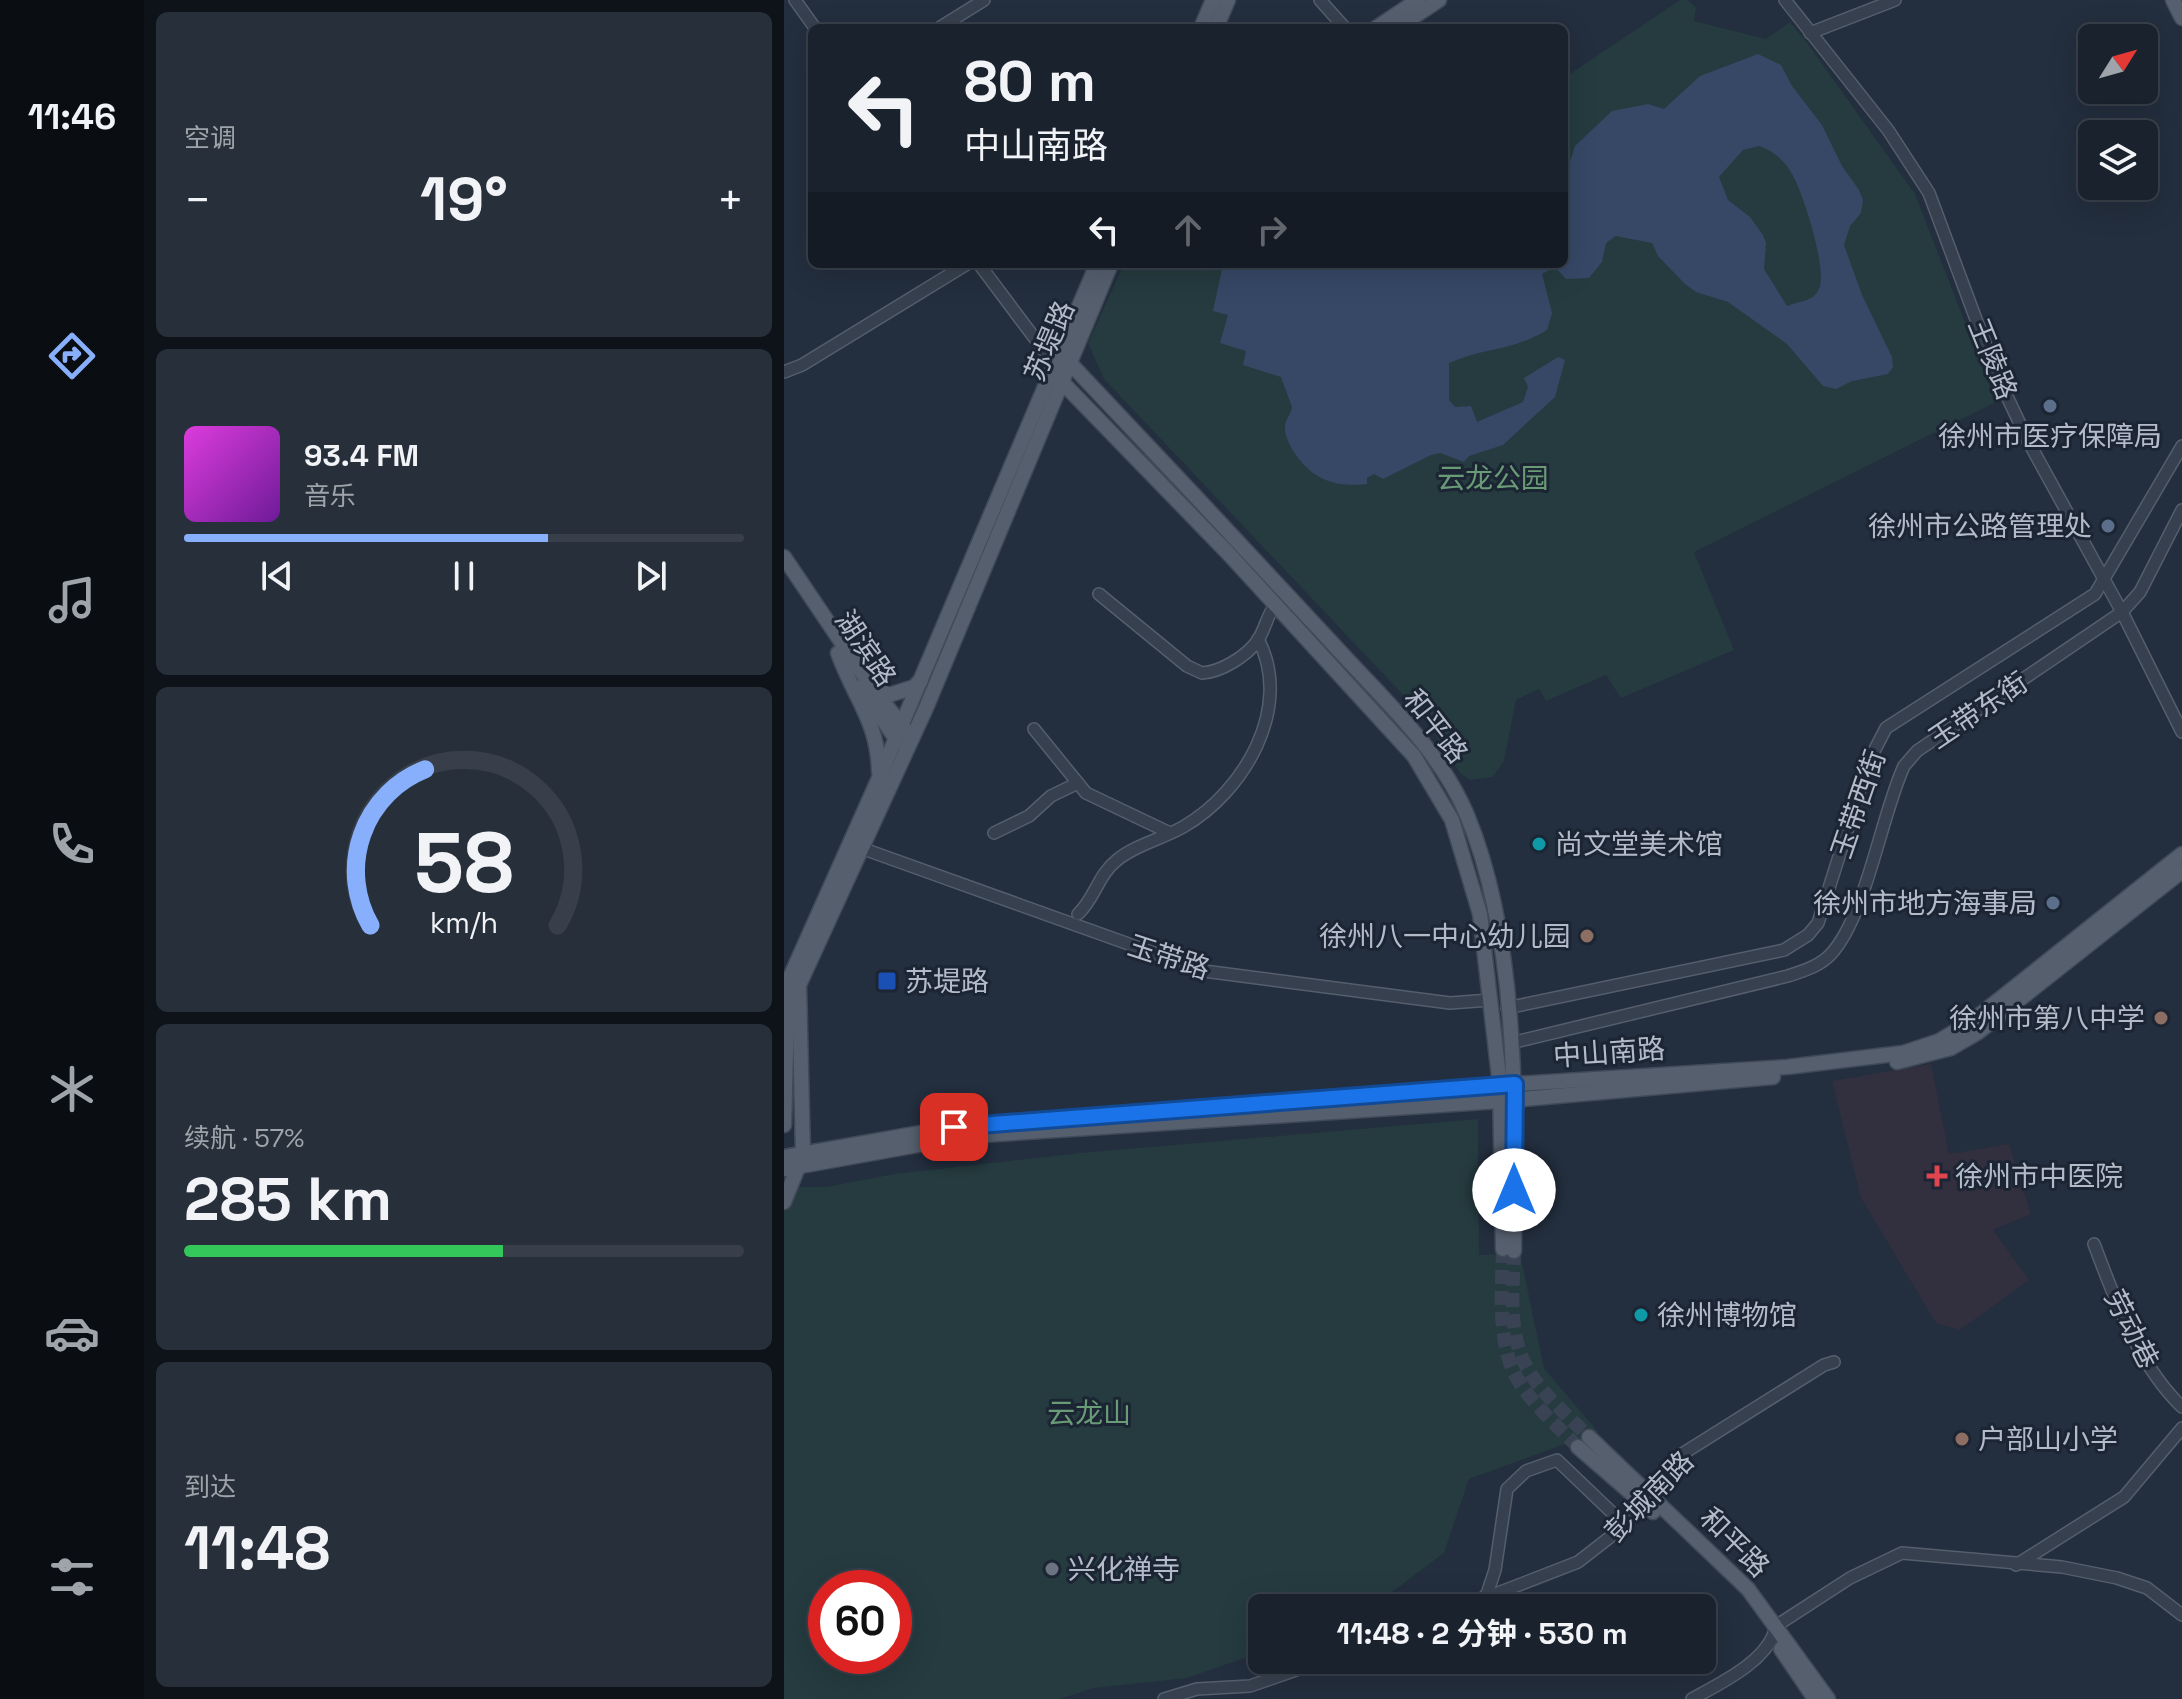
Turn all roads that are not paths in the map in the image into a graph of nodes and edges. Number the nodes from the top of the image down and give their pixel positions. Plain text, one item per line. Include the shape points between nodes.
1 (795, 0) edge
2 (984, 0) edge
3 (1213, 0) edge
4 (1228, 0) edge
5 (1320, 0) edge
6 (1418, 0) edge
7 (1439, 0) edge
8 (1785, 0) edge
9 (1895, 0) edge
10 (2173, 0) edge
11 (2182, 18) edge
12 (812, 24) edge
13 (945, 24) edge
14 (1203, 24) edge
15 (1218, 24) edge
16 (1341, 24) edge
17 (1382, 24) edge
18 (1403, 24) edge
19 (1810, 33) junction
20 (960, 268) edge
21 (982, 268) edge
22 (1096, 268) edge
23 (1109, 268) edge
24 (1061, 362) junction
25 (784, 372) edge
26 (1060, 380) junction
27 (2182, 446) edge
28 (2182, 510) edge
29 (784, 557) edge
30 (784, 574) edge
31 (2106, 584) junction
32 (1099, 594) dead end
33 (1275, 605) junction
34 (2120, 608) junction
35 (1258, 639) junction
36 (838, 653) junction
37 (921, 680) junction
38 (871, 686) junction
39 (1034, 729) dead end
40 (899, 732) junction
41 (2182, 732) edge
42 (909, 745) junction
43 (879, 778) junction
44 (1078, 783) junction
45 (994, 833) dead end
46 (1170, 833) junction
47 (855, 852) junction
48 (2182, 854) edge
49 (2182, 871) edge
50 (843, 874) junction
51 (1078, 914) dead end
52 (1490, 1000) junction
53 (1507, 1008) junction
54 (1511, 1043) junction
55 (1508, 1084) junction
56 (1508, 1100) junction
57 (784, 1125) edge
58 (784, 1157) edge
59 (802, 1161) junction
60 (784, 1169) edge
61 (784, 1202) edge
62 (2094, 1244) dead end
63 (1508, 1250) tunnel mouth
64 (1834, 1362) dead end
65 (2182, 1407) edge
66 (2182, 1428) edge
67 (1583, 1442) tunnel mouth
68 (1646, 1499) junction
69 (1625, 1525) junction
70 (2016, 1565) junction
71 (1498, 1593) dead end
72 (1487, 1594) edge
73 (2182, 1615) edge
74 (1775, 1632) junction
75 (1285, 1674) edge
76 (1164, 1699) edge
77 (1692, 1699) edge
78 (1815, 1699) edge
79 (1828, 1699) edge

1 - 12 street
2 - 13 street
3 - 14 main road
4 - 15 main road
5 - 16 street
6 - 17 main road
7 - 18 main road
8 - 19 street, 王陵路
9 - 19 street
10 - 11 main road
19 - 31 street, 王陵路 via 1888,130 1929,193 1996,373
20 - 25 street
21 - 24 street, 和平路
22 - 24 main road, 苏堤路
23 - 24 main road, 苏堤路
24 - 26 main road, 苏堤路
24 - 37 main road, 苏堤路
24 - 53 main road, 和平路 via 1427,747 1466,814 1495,911
26 - 33 main road, 和平路
26 - 42 main road, 苏堤路
27 - 31 street, 玉带西街
28 - 34 street, 玉带东街 via 2140,592
29 - 38 main road, 湖滨路
30 - 36 main road, 湖滨路
31 - 34 street, 王陵路
31 - 53 street, 玉带西街 via 1886,728 1869,761 1818,923 1796,944
32 - 35 street via 1202,673 1222,667
33 - 35 street
33 - 52 main road, 和平路 via 1414,756 1452,820 1480,914
34 - 41 street, 王陵路
34 - 54 street, 玉带东街 via 1917,751 1904,766 1849,931 1830,955 1788,976
35 - 46 street via 1270,682 1253,758 1212,805
36 - 40 main road, 湖滨路
36 - 43 main road via 870,715
37 - 38 main road via 889,695
37 - 40 main road, 苏堤路
38 - 40 main road, 湖滨路
39 - 44 street
40 - 42 main road
40 - 43 main road, 苏堤路
42 - 47 main road, 苏堤路
43 - 47 main road, 苏堤路
44 - 45 street
44 - 46 street via 1098,801
46 - 51 street via 1119,858
47 - 50 main road, 苏堤路
47 - 52 street, 玉带路 via 1204,971 1450,1003
48 - 55 main road, 中山南路 via 1971,1022 1939,1041 1903,1053 1787,1067
49 - 56 main road, 中山南路 via 1977,1033 1923,1058 1789,1076
50 - 57 main road, 苏堤路 via 788,982
50 - 59 main road, 苏堤路 via 799,985
52 - 55 main road, 和平路
53 - 54 main road, 和平路
54 - 55 main road, 和平路
55 - 56 main road, 和平路
55 - 59 main road, 中山南路 via 954,1127
56 - 59 main road, 中山南路 via 968,1136
56 - 63 main road, 和平路
58 - 59 main road, 中山南路
59 - 60 main road, 中山南路
59 - 61 main road, 苏堤路
62 - 65 street, 劳动巷 via 2118,1307 2164,1390
64 - 68 street, 彭城南路 via 1679,1456
66 - 70 street via 2124,1497
67 - 68 main road, 和平路
68 - 69 street, 彭城南路
68 - 74 main road, 和平路
69 - 71 street, 彭城南路 via 1578,1562
69 - 72 street via 1557,1460 1526,1471 1507,1489
70 - 73 street via 2117,1578 2147,1588
70 - 74 street via 1902,1553 1850,1578
74 - 77 street via 1759,1655
74 - 78 main road, 和平路
74 - 79 main road, 和平路
75 - 76 street via 1250,1686 1197,1689

